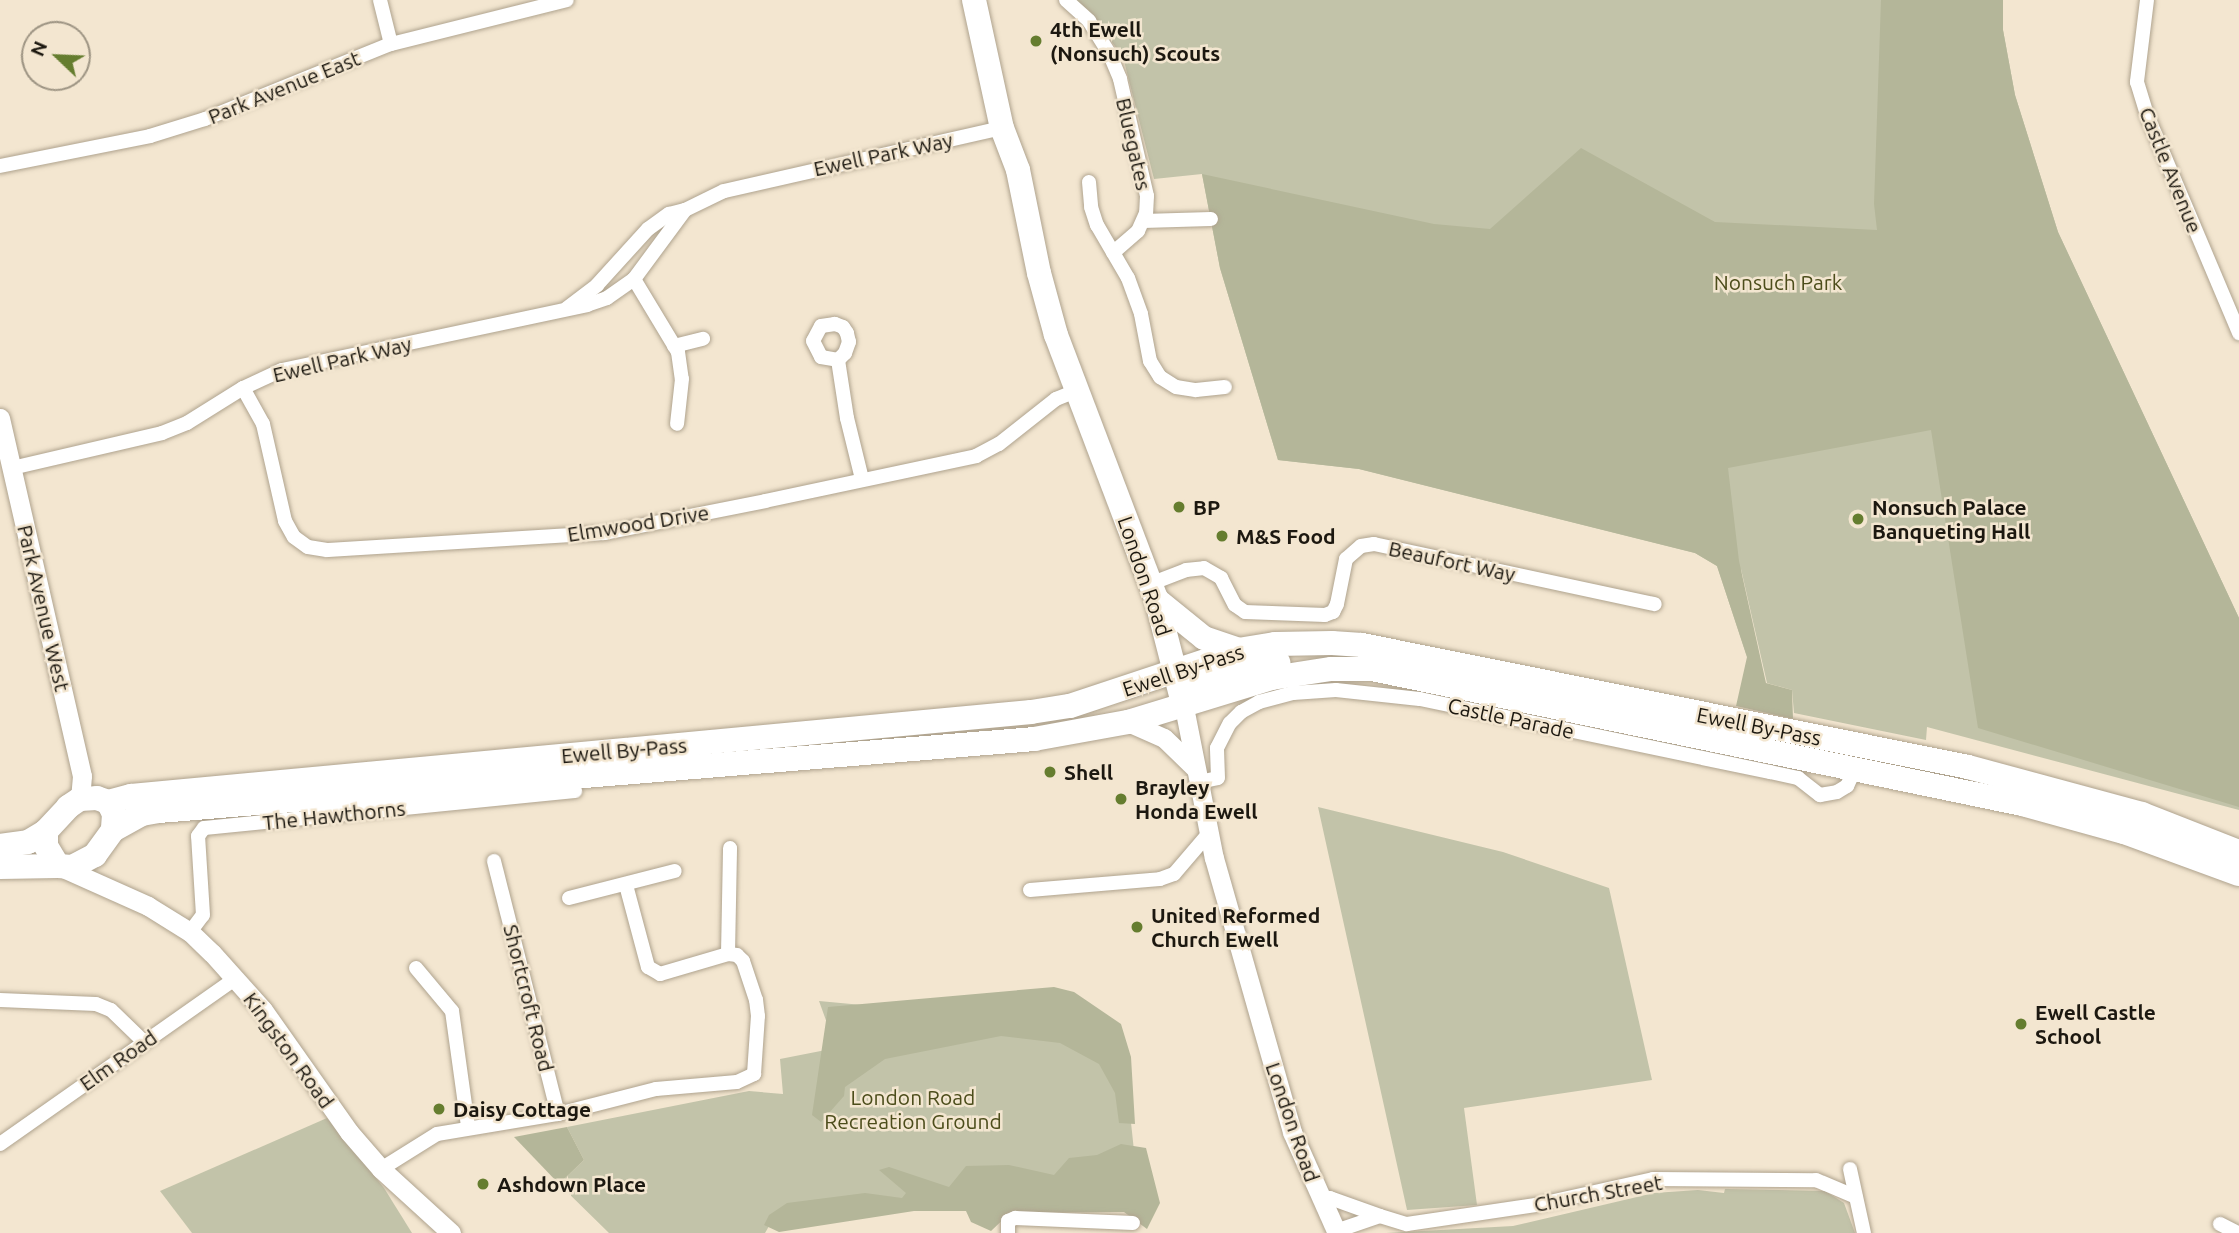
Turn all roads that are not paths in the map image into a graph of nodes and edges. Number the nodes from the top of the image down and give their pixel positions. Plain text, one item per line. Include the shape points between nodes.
1 (380, 0) edge
2 (567, 0) edge
3 (1066, 0) edge
4 (2147, 0) edge
5 (978, 1) edge
6 (391, 44) junction
7 (1002, 128) junction
8 (0, 166) edge
9 (1089, 182) dead end
10 (685, 210) junction
11 (1211, 219) dead end
12 (1143, 221) junction
13 (1113, 253) junction
14 (634, 279) junction
15 (563, 311) junction
16 (2239, 333) edge
17 (703, 339) dead end
18 (674, 346) junction
19 (838, 360) dead end
20 (1225, 387) dead end
21 (243, 388) junction
22 (1076, 391) junction
23 (0, 418) edge
24 (677, 424) dead end
25 (12, 468) junction
26 (862, 479) junction
27 (1153, 592) junction
28 (1655, 604) dead end
29 (1238, 650) junction
30 (1176, 669) junction
31 (1331, 669) junction
32 (1469, 688) junction
33 (1420, 699) junction
34 (1072, 705) junction
35 (1184, 707) junction
36 (1128, 722) junction
37 (1855, 768) junction
38 (1197, 776) junction
39 (575, 791) dead end
40 (80, 799) junction
41 (108, 802) junction
42 (46, 831) junction
43 (1209, 833) junction
44 (108, 838) junction
45 (0, 846) edge
46 (730, 848) dead end
47 (2239, 852) edge
48 (494, 862) dead end
49 (59, 866) junction
50 (0, 867) edge
51 (675, 871) dead end
52 (2239, 874) edge
53 (626, 885) junction
54 (110, 890) junction
55 (1030, 890) dead end
56 (569, 898) dead end
57 (190, 932) junction
58 (728, 954) junction
59 (416, 968) dead end
60 (236, 978) junction
61 (0, 1000) edge
62 (143, 1041) junction
63 (558, 1114) junction
64 (468, 1127) junction
65 (0, 1144) edge
66 (381, 1169) junction
67 (1850, 1169) dead end
68 (1856, 1197) junction
69 (1321, 1199) junction
70 (1380, 1216) junction
71 (1133, 1223) dead end
72 (2220, 1224) dead end
73 (1337, 1232) edge
74 (451, 1233) edge
75 (1008, 1233) edge
76 (1864, 1233) edge
77 (2238, 1233) edge

1 - 6 street
2 - 6 street, Park Avenue East
3 - 12 street, Bluegates via 1088,21 1120,79 1147,195
4 - 16 street, Castle Avenue via 2137,82
5 - 7 highway, London Road
6 - 8 street, Park Avenue East via 205,119 150,136
7 - 10 street, Ewell Park Way via 723,191
7 - 22 highway, London Road via 1018,170 1039,273
9 - 13 street via 1097,225
10 - 14 street, Ewell Park Way
10 - 15 street, Ewell Park Way via 669,214 648,229 597,285
11 - 12 street, Bluegates
12 - 13 street, Bluegates
13 - 20 street via 1128,278 1150,361 1160,377 1176,387
14 - 15 street, Ewell Park Way via 607,298
14 - 18 street
15 - 21 street, Ewell Park Way via 282,370
17 - 18 street
18 - 24 street via 682,379
19 - 26 street
21 - 25 street, Ewell Park Way via 187,423 152,436
21 - 26 street, Elmwood Drive via 263,424 285,521 294,537 308,547 327,550 604,533
22 - 26 street, Elmwood Drive via 1056,399 999,444 976,456
22 - 27 highway, London Road
23 - 25 street, Park Avenue West
25 - 40 street, Park Avenue West via 82,776
27 - 28 street, Beaufort Way via 1186,570 1204,568 1221,578 1235,605 1245,612 1325,615 1337,604 1346,559 1361,546 1374,544
27 - 29 highway via 1204,638
27 - 30 highway, London Road
29 - 30 highway, Ewell By-Pass
29 - 47 highway, Ewell By-Pass via 1294,643 1362,645 1968,767 2142,814
30 - 31 highway via 1192,684 1278,663
30 - 34 highway, Ewell By-Pass
30 - 35 highway, London Road
31 - 32 highway, Ewell By-Pass via 1372,669
31 - 35 highway, Ewell By-Pass via 1272,678
32 - 33 street
32 - 37 highway, Ewell By-Pass
33 - 37 street, Castle Parade via 1798,778 1820,795 1847,786
33 - 38 street, Castle Parade via 1336,690 1293,693 1259,702 1241,712 1222,736 1217,748 1218,778
34 - 35 highway via 1103,710 1162,696 1175,698
34 - 41 highway, Ewell By-Pass via 131,796
35 - 36 highway, Ewell By-Pass
35 - 38 street, London Road
36 - 38 street via 1164,738
36 - 44 highway, Ewell By-Pass via 1034,739 158,811 142,814
37 - 52 highway, Ewell By-Pass via 2022,804 2124,832
38 - 43 street, London Road
39 - 57 street, The Hawthorns via 205,828 198,836 204,915
40 - 41 highway
40 - 42 highway
41 - 44 highway via 114,814
42 - 45 highway via 28,842
42 - 49 highway via 46,846
43 - 55 street via 1174,874 1160,879
43 - 69 street, London Road via 1292,1132
44 - 49 highway via 82,863
44 - 54 street via 102,870
46 - 58 street
48 - 63 street, Shortcroft Road
49 - 50 highway, Kingston Road
49 - 54 street, Kingston Road
51 - 53 street
53 - 56 street
53 - 58 street via 648,967 660,974
54 - 57 street, Kingston Road
57 - 60 street, Kingston Road
58 - 63 street via 743,961 756,1000 754,1074 737,1082 656,1089
59 - 64 street via 452,1011
60 - 62 street, Elm Road
60 - 66 street, Kingston Road
61 - 62 street via 96,1004 111,1010
62 - 65 street, Elm Road
63 - 64 street
64 - 66 street via 437,1135
66 - 74 street, Kingston Road
67 - 68 street
68 - 70 street, Church Street via 1816,1180 1653,1179 1536,1205 1407,1224
68 - 76 street
69 - 70 street, Church Street
69 - 73 street, London Road
70 - 73 street
71 - 75 street via 1015,1218 1008,1221
72 - 77 street

